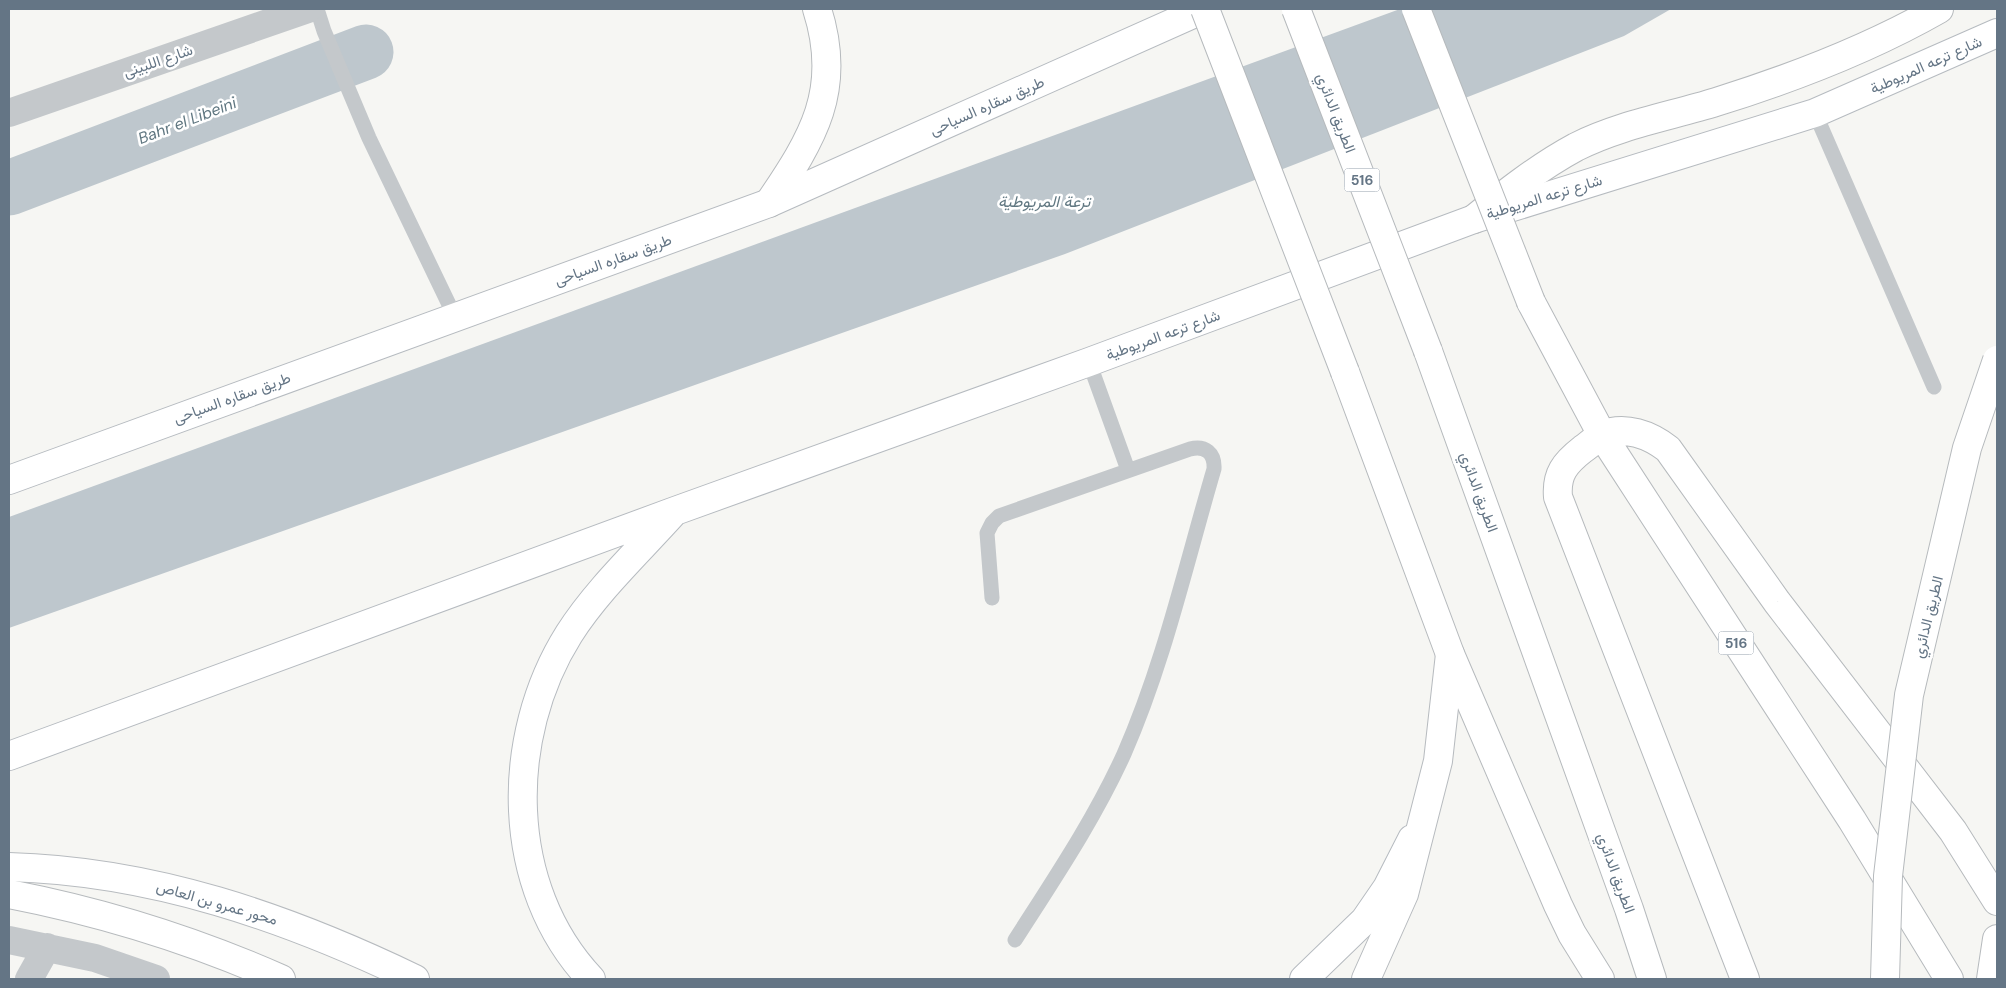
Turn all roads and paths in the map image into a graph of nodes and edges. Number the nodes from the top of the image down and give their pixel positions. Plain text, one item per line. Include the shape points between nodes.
1 (308, 9) edge
2 (318, 9) edge
3 (818, 9) edge
4 (1204, 9) edge
5 (1296, 9) edge
6 (1416, 9) edge
7 (1939, 9) edge
8 (1997, 33) edge
9 (9, 113) edge
10 (1815, 113) junction
11 (769, 203) junction
12 (1474, 219) junction
13 (455, 317) junction
14 (1997, 360) edge
15 (1089, 362) junction
16 (1934, 387) dead end
17 (1602, 435) junction
18 (1128, 470) junction
19 (9, 480) edge
20 (675, 511) junction
21 (992, 598) dead end
22 (1450, 654) junction
23 (9, 756) edge
24 (1426, 806) junction
25 (9, 867) edge
26 (9, 894) edge
27 (1997, 901) edge
28 (1997, 939) edge
29 (9, 940) edge
30 (1016, 940) dead end
31 (47, 947) junction
32 (29, 979) edge
33 (156, 979) edge
34 (281, 979) edge
35 (415, 979) edge
36 (591, 979) edge
37 (1304, 979) edge
38 (1366, 979) edge
39 (1600, 979) edge
40 (1652, 979) edge
41 (1745, 979) edge
42 (1885, 979) edge
43 (1949, 979) edge
44 (1991, 979) edge

1 - 9 street, شارع اللبينى
2 - 13 lane via 324,31 369,138
3 - 11 main road via 827,59 819,115 809,141
4 - 11 main road, طريق سقاره السياحى
4 - 22 main road, bridge
5 - 40 main road, الطريق الدائري / 516, bridge via 1428,350
6 - 17 main road, 516, bridge via 1531,302
7 - 12 main road via 1858,49 1787,78 1577,146 1507,192
8 - 10 main road, شارع ترعه المريوطية
10 - 12 main road, شارع ترعه المريوطية
10 - 16 lane
11 - 13 main road, طريق سقاره السياحى
12 - 15 main road, شارع ترعه المريوطية
13 - 19 main road, طريق سقاره السياحى
14 - 42 main road, الطريق الدائري, bridge via 1967,448 1909,695 1888,876
15 - 18 lane
15 - 20 main road
17 - 27 main road via 1637,433 1668,449 1777,602 1953,831
17 - 41 main road via 1561,471 1558,497
17 - 43 main road, 516 via 1852,820
18 - 21 lane via 999,516 987,533
18 - 30 lane via 1197,447 1205,448 1215,461 1140,717 1092,817
20 - 23 main road
20 - 36 main road via 569,633 545,677 530,725 522,774 523,824 533,873 551,920 576,963
22 - 24 main road via 1438,761
22 - 39 main road via 1558,905
24 - 37 main road via 1408,849 1365,920
24 - 38 main road via 1404,894
25 - 35 main road, محور عمرو بن العاص via 101,875 217,900 325,937
26 - 34 main road via 138,927 201,947
28 - 44 main road
29 - 31 street
31 - 32 street
31 - 33 street via 95,958

